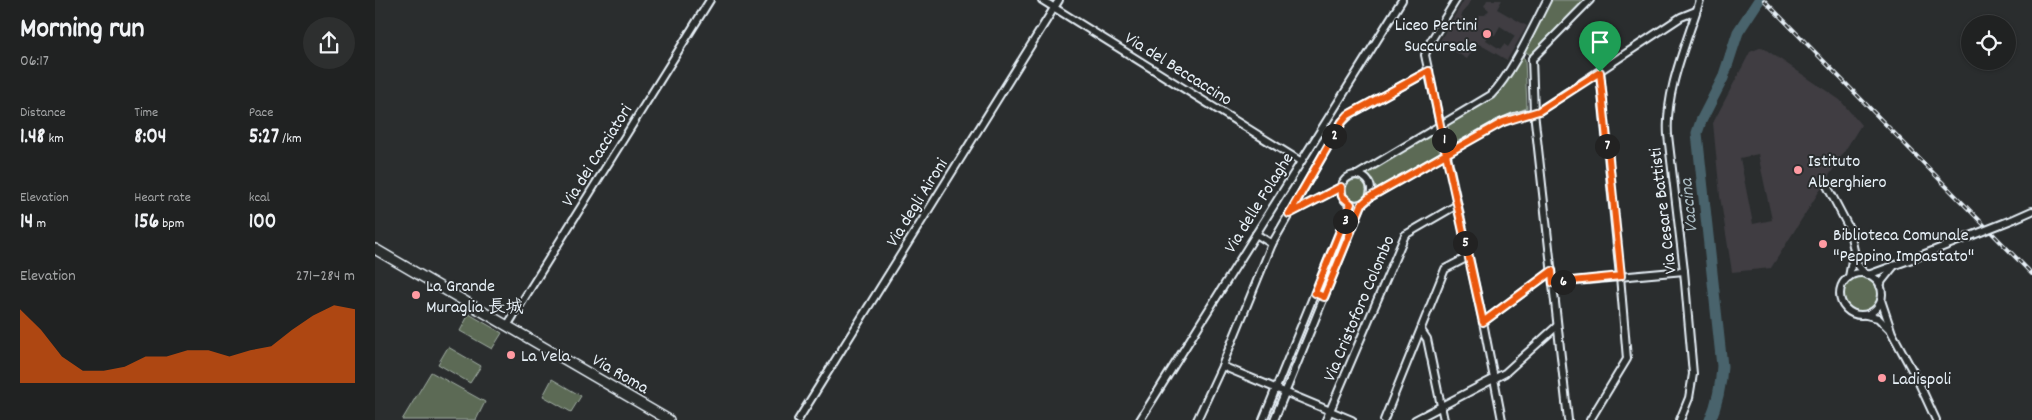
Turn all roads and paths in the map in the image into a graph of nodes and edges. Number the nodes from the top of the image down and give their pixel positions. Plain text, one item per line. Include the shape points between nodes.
1 (710, 0) edge
2 (1042, 0) edge
3 (1059, 0) edge
4 (1402, 0) edge
5 (1456, 0) edge
6 (1547, 0) edge
7 (1590, 0) edge
8 (1700, 0) edge
9 (1054, 8) junction
10 (1696, 11) junction
11 (1520, 51) junction
12 (1532, 59) junction
13 (1429, 71) junction
14 (1600, 72) junction
15 (1534, 112) junction
16 (1441, 124) junction
17 (1446, 154) junction
18 (1300, 161) junction
19 (1357, 174) junction
20 (1826, 184) dead end
21 (1341, 187) junction
22 (1370, 197) junction
23 (1351, 204) junction
24 (1362, 204) junction
25 (1457, 205) junction
26 (2032, 211) edge
27 (1289, 214) junction
28 (1256, 234) junction
29 (1272, 244) junction
30 (375, 249) edge
31 (1853, 251) junction
32 (1468, 257) junction
33 (1894, 265) junction
34 (1552, 271) junction
35 (1684, 271) junction
36 (1867, 274) junction
37 (1621, 276) junction
38 (1849, 277) junction
39 (1553, 283) junction
40 (1880, 286) junction
41 (1315, 293) junction
42 (1324, 297) junction
43 (1881, 300) junction
44 (1865, 314) junction
45 (1483, 322) junction
46 (507, 326) junction
47 (1557, 326) junction
48 (1421, 330) junction
49 (1893, 333) junction
50 (1222, 366) junction
51 (1493, 378) junction
52 (1275, 389) junction
53 (1285, 392) junction
54 (1442, 405) junction
55 (1330, 411) junction
56 (669, 420) edge
57 (798, 420) edge
58 (1140, 420) edge
59 (1197, 420) edge
60 (1263, 420) edge
61 (1274, 420) edge
62 (1327, 420) edge
63 (1352, 420) edge
64 (1384, 420) edge
65 (1415, 420) edge
66 (1445, 420) edge
67 (1502, 420) edge
68 (1568, 420) edge
69 (1590, 420) edge
70 (1680, 420) edge
71 (1936, 420) edge

1 - 46 street, Via dei Cacciatori
2 - 9 street, Via del Beccaccino
3 - 9 street, Via degli Aironi
4 - 18 street, Via delle Folaghe
5 - 13 street via 1426,50
6 - 11 street
7 - 12 street
8 - 10 street, Via Cesare Battisti
9 - 18 street, Via del Beccaccino
9 - 57 street, Via degli Aironi
10 - 14 street via 1681,17
10 - 35 street, Via Cesare Battisti via 1670,94 1668,112
11 - 12 street
11 - 16 street via 1491,95
12 - 15 street
13 - 16 street
13 - 27 street via 1345,118
14 - 15 street
14 - 37 street
15 - 17 street via 1497,124
15 - 34 street
16 - 17 street
16 - 19 street
17 - 22 street
17 - 25 street
18 - 28 street, Via delle Folaghe
19 - 21 street via 1348,177
19 - 22 street via 1370,182
20 - 31 street via 1849,228
21 - 23 street via 1342,196
21 - 27 street
22 - 24 street
23 - 24 street
23 - 41 street
24 - 42 street
25 - 32 street
25 - 55 street, Via Cristoforo Colombo via 1405,235
26 - 33 street, bridge
27 - 29 street
28 - 29 street
28 - 58 street, Via delle Folaghe
29 - 50 street
30 - 46 street, Via Roma
31 - 36 street via 1857,264
31 - 38 street
32 - 45 street
32 - 48 street via 1445,269
33 - 36 street
33 - 40 street
34 - 39 street
34 - 45 street
35 - 37 street
35 - 70 street, Via Cesare Battisti via 1693,374 1689,398
36 - 38 street
36 - 40 street
37 - 39 street
37 - 69 street via 1627,359
38 - 44 street via 1840,291 1842,302 1849,311
39 - 47 street
40 - 43 street
41 - 42 street
41 - 52 street
42 - 53 street
43 - 44 street via 1872,312
43 - 49 street
44 - 49 street via 1878,318
45 - 51 street
46 - 56 street, Via Roma
47 - 51 street via 1505,373
47 - 68 street
48 - 54 street via 1427,339
48 - 64 street
49 - 71 street
50 - 52 street
50 - 59 street
51 - 54 street
51 - 67 street
52 - 53 street
52 - 60 street
53 - 55 street
53 - 61 street
54 - 65 street
54 - 66 street
55 - 62 street, Via Cristoforo Colombo
55 - 63 street

